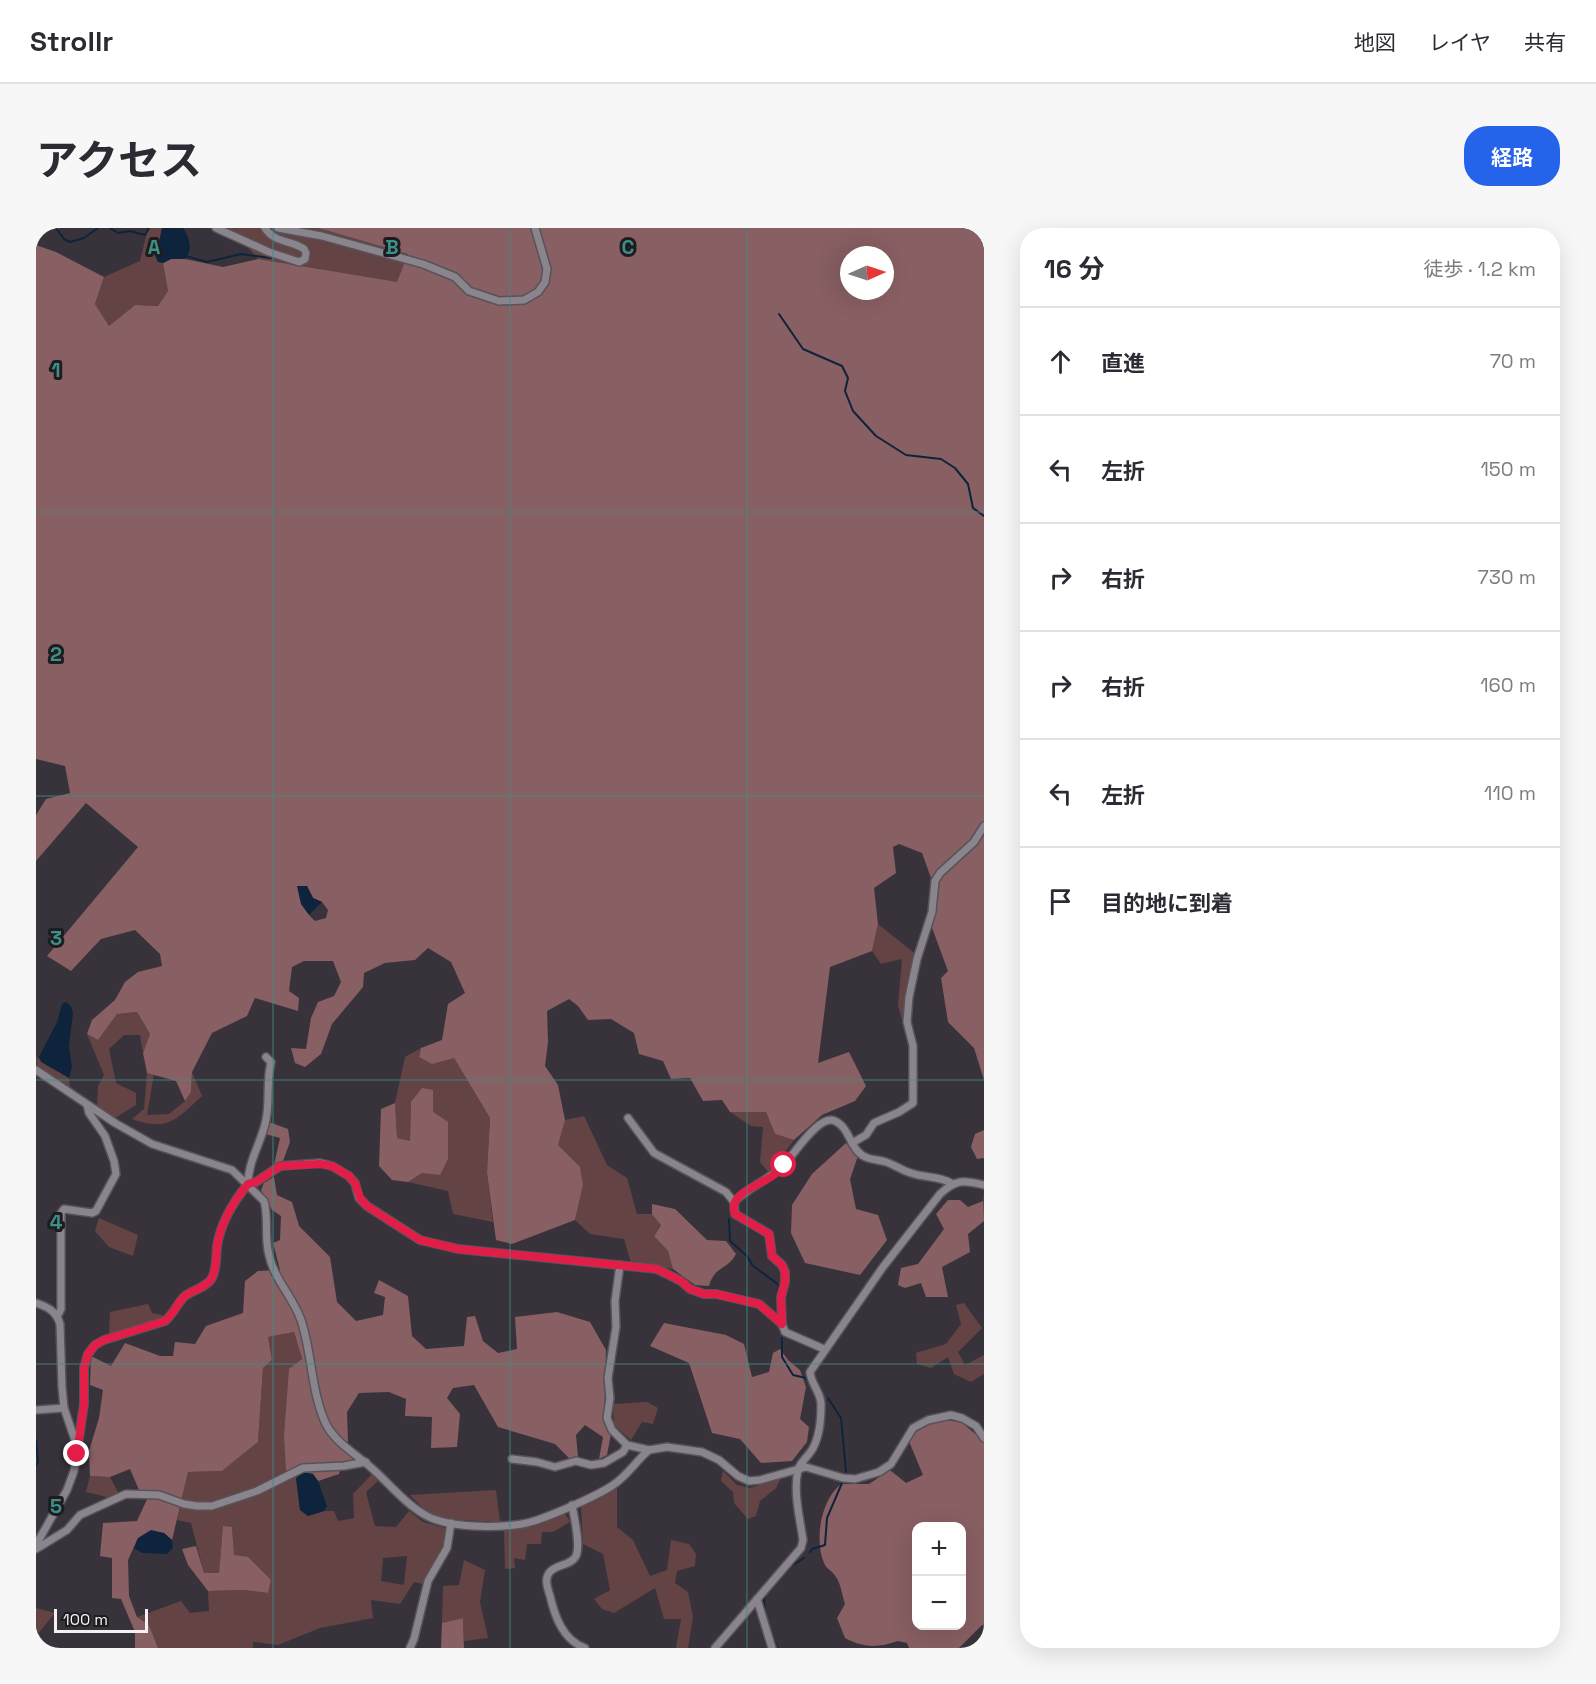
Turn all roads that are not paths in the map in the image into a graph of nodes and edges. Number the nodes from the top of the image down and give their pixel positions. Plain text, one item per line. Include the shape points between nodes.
1 (216, 228) edge
2 (265, 228) edge
3 (278, 228) edge
4 (535, 228) edge
5 (984, 826) edge
6 (266, 1057) dead end
7 (36, 1070) edge
8 (87, 1105) junction
9 (628, 1118) dead end
10 (852, 1143) junction
11 (951, 1183) junction
12 (248, 1184) junction
13 (984, 1185) edge
14 (734, 1203) junction
15 (620, 1265) junction
16 (36, 1303) edge
17 (58, 1315) junction
18 (782, 1324) junction
19 (824, 1349) junction
20 (64, 1408) junction
21 (36, 1410) edge
22 (984, 1438) edge
23 (627, 1445) junction
24 (77, 1446) junction
25 (649, 1450) junction
26 (512, 1459) dead end
27 (366, 1462) junction
28 (798, 1468) junction
29 (572, 1505) junction
30 (451, 1523) junction
31 (36, 1547) edge
32 (757, 1599) junction
33 (410, 1648) edge
34 (585, 1648) edge
35 (715, 1648) edge
36 (772, 1648) edge

1 - 2 street via 269,252 298,262 305,259 304,249 277,240
3 - 4 street via 423,264 455,276 470,291 499,301 524,300 538,292 545,282 546,269
5 - 10 street via 974,842 935,881 932,912 909,996 913,1104 874,1123 866,1136
6 - 12 street via 271,1062 266,1120
7 - 8 street
8 - 12 street via 152,1144 232,1170
8 - 17 street via 105,1136 116,1174 96,1211 64,1209 61,1213
9 - 14 street via 654,1153 726,1192
10 - 11 street via 866,1158
10 - 14 street via 837,1121 824,1120 778,1171 744,1191
11 - 13 street
11 - 19 street
12 - 15 street via 280,1166 332,1166 349,1176 367,1206 420,1240 458,1249
12 - 24 street via 221,1228 211,1280 187,1294 165,1321 104,1340 88,1354
12 - 27 street via 264,1201 269,1256 301,1322 325,1421 341,1444
14 - 18 street via 735,1214 769,1234 772,1256 785,1272
15 - 18 street via 657,1269 704,1294 759,1304
15 - 23 street via 607,1418 612,1430
16 - 17 street via 48,1306
17 - 20 street
18 - 19 street via 785,1332
19 - 28 street via 810,1372 821,1397 819,1432 813,1449
20 - 21 street
20 - 24 street
22 - 28 street via 976,1426 951,1415 928,1419 914,1428 891,1464 865,1478 843,1478
23 - 25 street
23 - 26 street via 623,1452 604,1463 591,1465 576,1461 555,1467
24 - 31 street via 67,1490
25 - 28 street via 702,1452 749,1481
25 - 29 street via 612,1486
27 - 30 street via 413,1508 435,1520
27 - 31 street via 303,1468 257,1491 212,1506 183,1504 159,1495 126,1494 80,1515 67,1530
28 - 32 street via 801,1548
29 - 30 street via 522,1524
29 - 34 street via 576,1555 552,1570 546,1582 563,1630
30 - 33 street via 449,1541 428,1581
32 - 35 street
32 - 36 street

